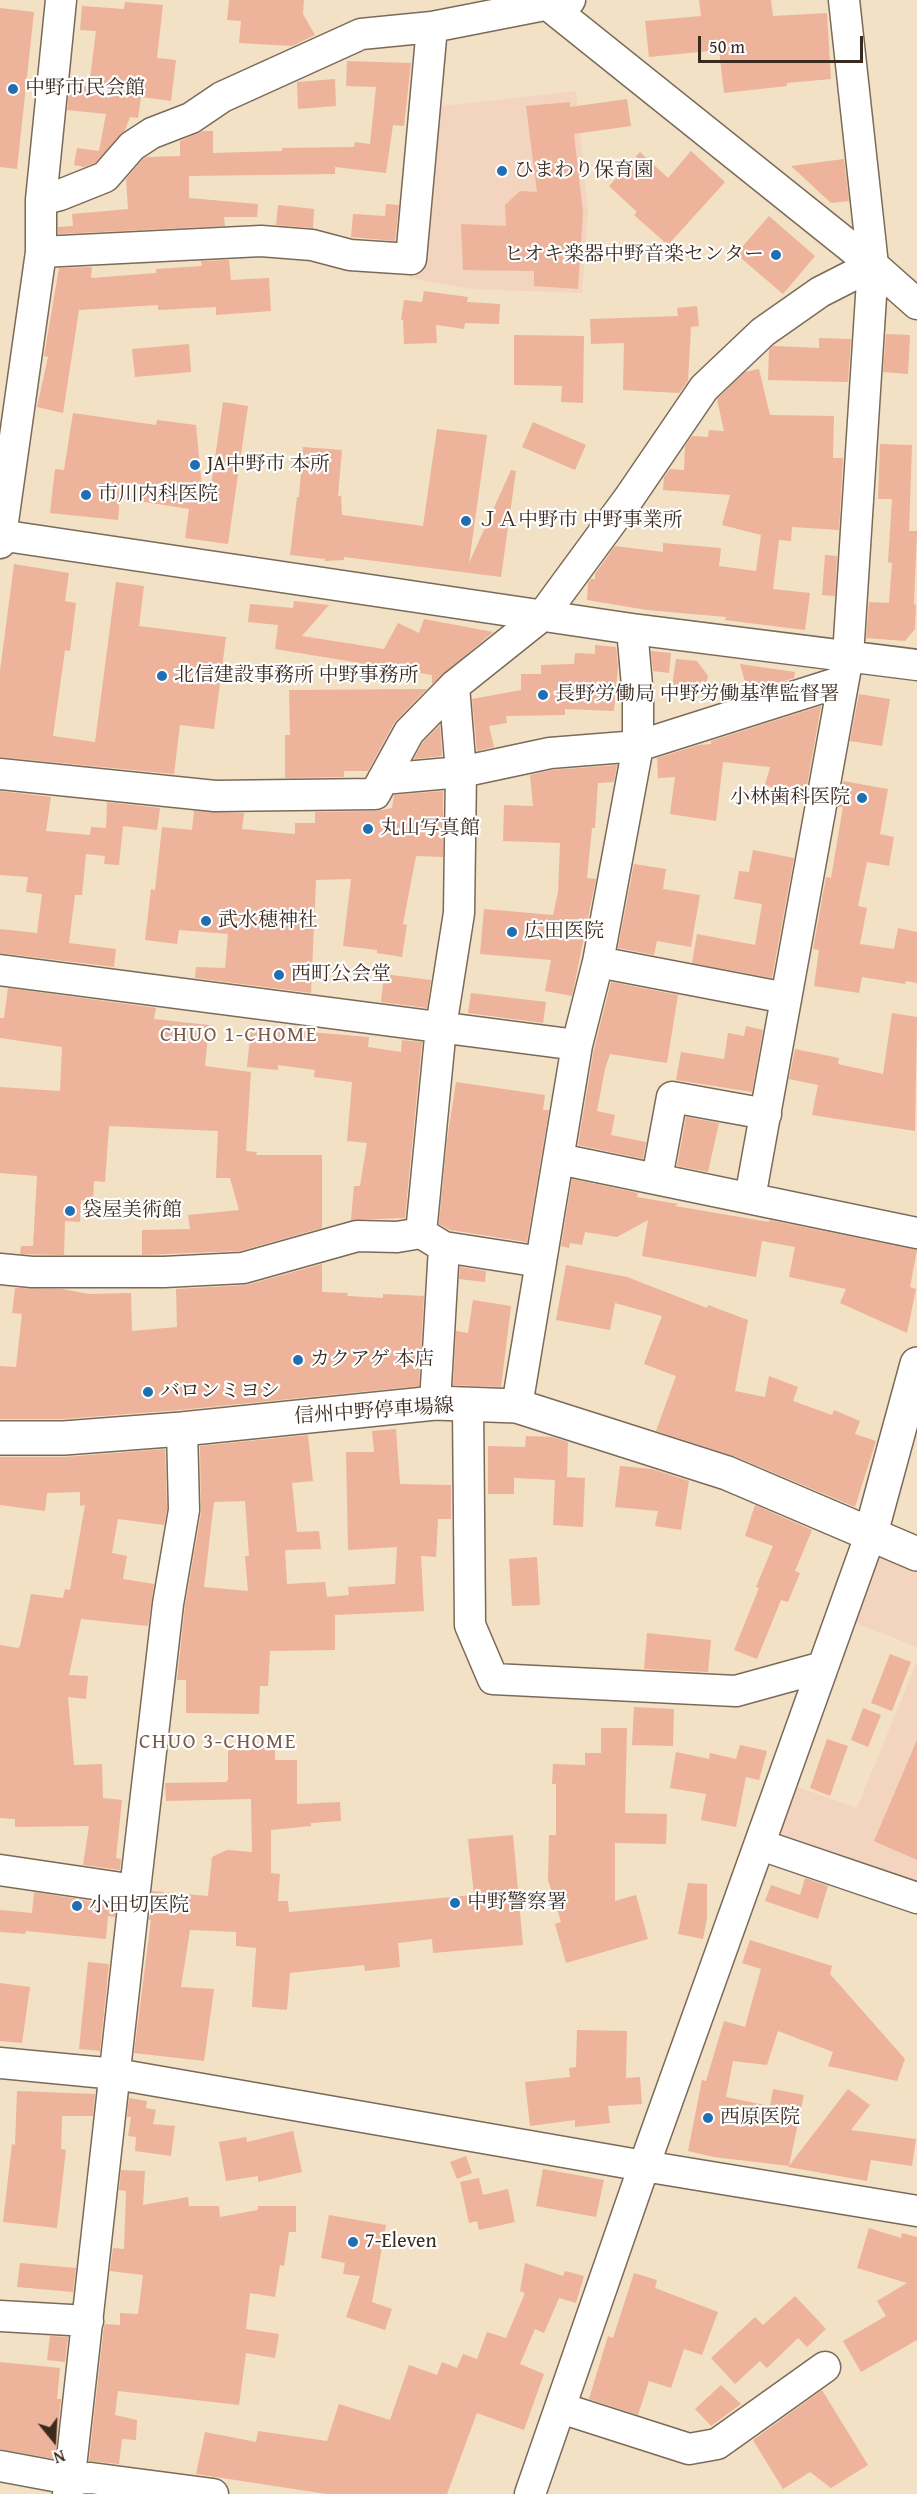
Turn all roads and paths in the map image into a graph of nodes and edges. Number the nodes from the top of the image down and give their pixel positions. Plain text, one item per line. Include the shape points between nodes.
1 (61, 0) edge
2 (844, 0) edge
3 (554, 2) edge
4 (432, 27) junction
5 (41, 200) junction
6 (41, 252) junction
7 (873, 265) junction
8 (917, 304) edge
9 (0, 538) edge
10 (543, 615) junction
11 (632, 629) junction
12 (917, 646) edge
13 (904, 663) edge
14 (846, 668) junction
15 (454, 686) junction
16 (638, 746) junction
17 (461, 772) junction
18 (0, 774) edge
19 (383, 779) junction
20 (598, 962) junction
21 (0, 970) edge
22 (786, 998) junction
23 (441, 1027) junction
24 (577, 1045) junction
25 (766, 1114) junction
26 (559, 1159) junction
27 (657, 1178) junction
28 (750, 1198) junction
29 (917, 1233) edge
30 (433, 1240) junction
31 (541, 1262) junction
32 (0, 1269) edge
33 (917, 1364) edge
34 (435, 1403) junction
35 (468, 1405) junction
36 (517, 1406) junction
37 (183, 1429) junction
38 (0, 1438) edge
39 (871, 1533) junction
40 (917, 1554) edge
41 (823, 1667) junction
42 (761, 1845) junction
43 (0, 1870) edge
44 (135, 1890) junction
45 (917, 1898) edge
46 (0, 2063) edge
47 (116, 2074) junction
48 (644, 2166) junction
49 (917, 2211) edge
50 (0, 2316) edge
51 (88, 2321) junction
52 (825, 2367) dead end
53 (561, 2408) junction
54 (0, 2466) edge
55 (82, 2486) edge
56 (213, 2494) edge
57 (530, 2494) edge

1 - 5 street
2 - 7 street
3 - 4 street
3 - 7 street
4 - 5 street via 361,34 327,48 222,97 191,118 152,133 132,146 105,177
4 - 6 street via 411,259 350,255 312,244 261,241
5 - 6 street
6 - 9 street
7 - 8 street
7 - 10 street via 820,292 763,332 704,388 630,498
7 - 14 street
9 - 10 street
10 - 11 street
10 - 15 street
11 - 14 street
11 - 16 street
12 - 13 street
13 - 14 street
14 - 16 street
14 - 22 street
15 - 17 street
15 - 19 street via 409,732
16 - 17 street via 550,753
16 - 20 street
17 - 19 street
17 - 23 street via 459,913
18 - 19 street via 215,796 375,794
20 - 22 street
20 - 24 street
21 - 23 street
22 - 25 street
23 - 24 street
23 - 30 street
24 - 26 street
25 - 27 street via 672,1097
25 - 28 street
26 - 27 street
26 - 31 street
27 - 28 street
28 - 29 street
30 - 31 street
30 - 32 street via 357,1236 243,1268 164,1272
30 - 34 street
31 - 36 street
33 - 39 main road
34 - 35 main road, 信州中野停車場線
34 - 37 main road, 信州中野停車場線
35 - 36 main road, 信州中野停車場線
35 - 41 street via 470,1625 493,1678 736,1691
36 - 39 main road, 信州中野停車場線 via 727,1473
37 - 38 main road, 信州中野停車場線 via 64,1438
37 - 44 street via 184,1510 168,1604
39 - 40 main road, 信州中野停車場線
39 - 41 street
41 - 42 street
42 - 45 street
42 - 48 street
43 - 44 street
44 - 47 street
46 - 47 street
47 - 48 street
47 - 51 street
48 - 49 street
48 - 53 street
50 - 51 street
51 - 55 street
52 - 53 street via 717,2444 689,2449
53 - 57 street
54 - 55 street
55 - 56 street

